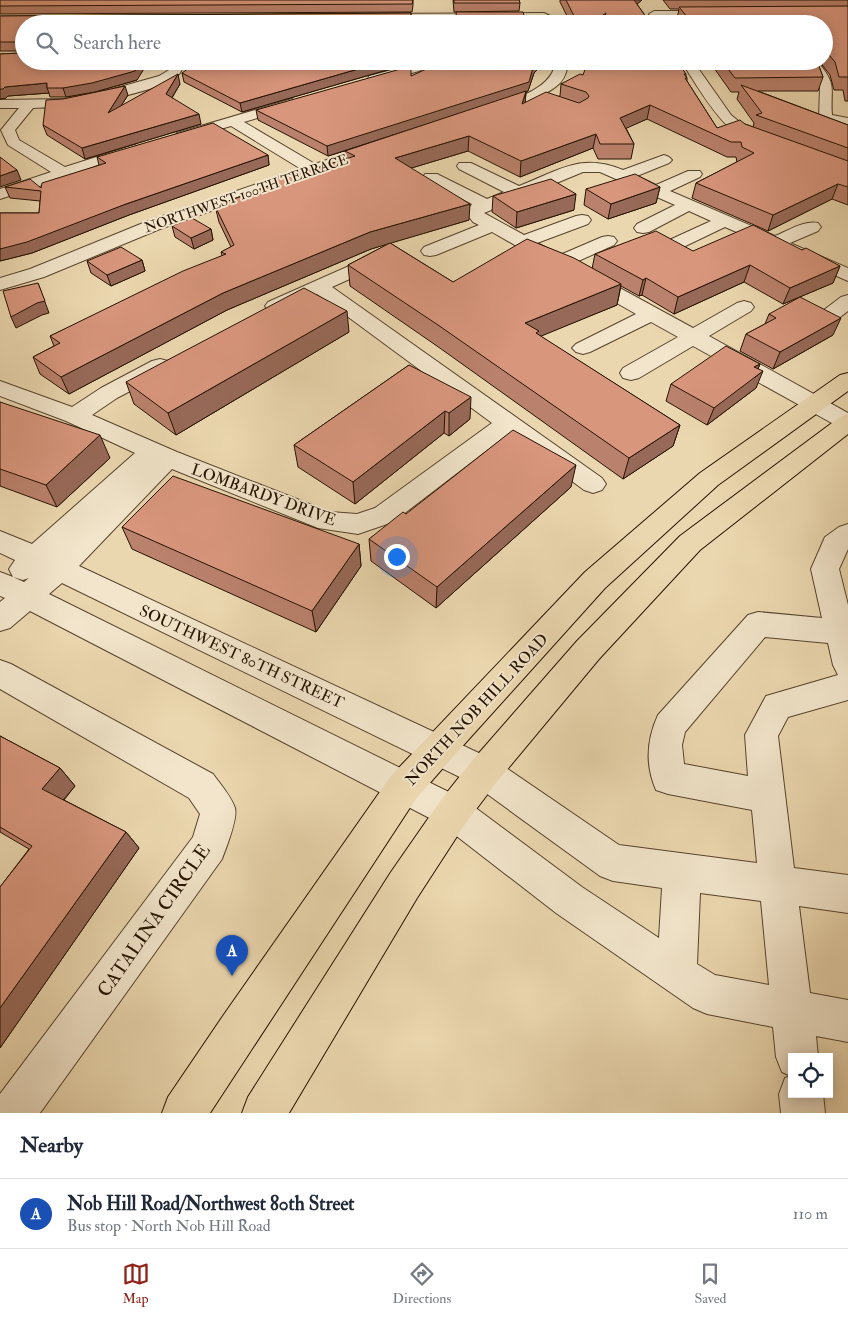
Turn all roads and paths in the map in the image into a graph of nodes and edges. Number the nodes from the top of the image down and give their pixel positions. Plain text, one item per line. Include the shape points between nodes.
1 (538, 5) dead end
2 (724, 14) edge
3 (543, 15) edge
4 (655, 15) edge
5 (175, 70) edge
6 (382, 70) edge
7 (406, 70) edge
8 (562, 70) edge
9 (693, 70) edge
10 (816, 70) edge
11 (391, 74) junction
12 (363, 82) edge
13 (534, 96) junction
14 (307, 99) edge
15 (552, 102) edge
16 (0, 104) edge
17 (29, 104) junction
18 (478, 114) edge
19 (233, 120) junction
20 (848, 122) edge
21 (170, 139) edge
22 (395, 142) edge
23 (152, 144) edge
24 (774, 144) edge
25 (664, 160) dead end
26 (465, 166) dead end
27 (312, 169) junction
28 (62, 173) junction
29 (617, 174) junction
30 (694, 174) dead end
31 (431, 177) dead end
32 (587, 183) dead end
33 (656, 191) junction
34 (518, 192) junction
35 (0, 194) edge
36 (486, 205) junction
37 (689, 205) junction
38 (582, 220) dead end
39 (725, 221) junction
40 (492, 226) junction
41 (812, 227) dead end
42 (643, 228) dead end
43 (608, 241) dead end
44 (522, 242) junction
45 (775, 243) junction
46 (671, 246) edge
47 (430, 251) dead end
48 (848, 252) edge
49 (376, 260) edge
50 (558, 263) junction
51 (827, 266) junction
52 (848, 275) edge
53 (0, 284) edge
54 (318, 286) junction
55 (848, 302) edge
56 (744, 307) dead end
57 (258, 313) edge
58 (651, 314) junction
59 (823, 320) edge
60 (692, 337) junction
61 (583, 348) dead end
62 (179, 355) edge
63 (631, 372) dead end
64 (848, 380) edge
65 (0, 388) edge
66 (814, 405) junction
67 (74, 416) junction
68 (508, 422) junction
69 (848, 422) edge
70 (159, 454) junction
71 (593, 484) dead end
72 (848, 534) edge
73 (0, 541) edge
74 (47, 564) junction
75 (8, 588) edge
76 (0, 619) edge
77 (840, 632) junction
78 (848, 665) edge
79 (0, 673) edge
80 (848, 686) edge
81 (438, 749) junction
82 (484, 772) junction
83 (403, 788) junction
84 (768, 796) junction
85 (453, 812) junction
86 (682, 872) junction
87 (778, 885) junction
88 (848, 894) edge
89 (677, 974) junction
90 (792, 1012) junction
91 (848, 1020) edge
92 (797, 1053) edge
93 (801, 1098) edge
94 (13, 1113) edge
95 (184, 1113) edge
96 (264, 1113) edge
97 (803, 1113) edge

1 - 3 street
2 - 4 street
5 - 17 street via 148,85 95,98
6 - 11 street
7 - 11 street
8 - 13 street via 556,80
9 - 24 street via 734,126
10 - 20 street via 826,84 826,118
11 - 12 street
13 - 15 street
13 - 18 street
14 - 19 street
16 - 17 street
17 - 28 street via 8,130 13,142
19 - 21 street
19 - 27 street
22 - 27 street, NORTHWEST 100TH TERRACE
23 - 28 street
25 - 29 street
26 - 34 street
27 - 53 street, NORTHWEST 100TH TERRACE
28 - 35 street
29 - 32 street
29 - 33 street
29 - 34 street via 602,167 580,167
30 - 33 street
31 - 36 street
33 - 37 street
34 - 36 street
36 - 40 street via 475,213
37 - 39 street
37 - 42 street
38 - 44 street
39 - 45 street
39 - 46 street
40 - 44 street
40 - 47 street
41 - 45 street
43 - 50 street
44 - 50 street
45 - 51 street
48 - 51 street
49 - 54 street
50 - 58 street
51 - 52 street
54 - 57 street
54 - 68 street
55 - 59 street
56 - 60 street
58 - 60 street
58 - 61 street
60 - 63 street
60 - 66 street
62 - 67 street
64 - 66 main road, NORTH NOB HILL ROAD
65 - 67 street, LOMBARDY DRIVE
66 - 69 street
66 - 81 main road, NORTH NOB HILL ROAD via 709,480 595,580
67 - 70 street, LOMBARDY DRIVE
68 - 70 street, LOMBARDY DRIVE via 384,515 358,524 327,520
68 - 71 street
69 - 82 main road via 690,543 588,650
70 - 74 street via 156,484 139,499 117,496
72 - 77 street via 835,544 825,569
73 - 74 street, SOUTHWEST 80TH STREET
74 - 75 street
74 - 81 street, SOUTHWEST 80TH STREET
75 - 76 street
75 - 83 street
77 - 78 street
77 - 84 street via 758,624 670,724 665,744 668,778
79 - 94 street, CATALINA CIRCLE via 201,786 218,811 209,846
80 - 84 street via 778,706 761,735
81 - 82 street, SOUTHWEST 80TH STREET
81 - 83 main road, NORTH NOB HILL ROAD
82 - 85 main road
82 - 86 street, SOUTHWEST 80TH STREET via 613,863
83 - 85 street
83 - 95 main road, NORTH NOB HILL ROAD
84 - 87 street
85 - 89 street via 569,900
85 - 96 main road via 404,885
86 - 87 street, SOUTHWEST 80TH STREET
86 - 89 street
87 - 88 street, SOUTHWEST 80TH STREET
87 - 90 street
89 - 90 street via 706,994
90 - 91 street
90 - 92 street
93 - 97 street

